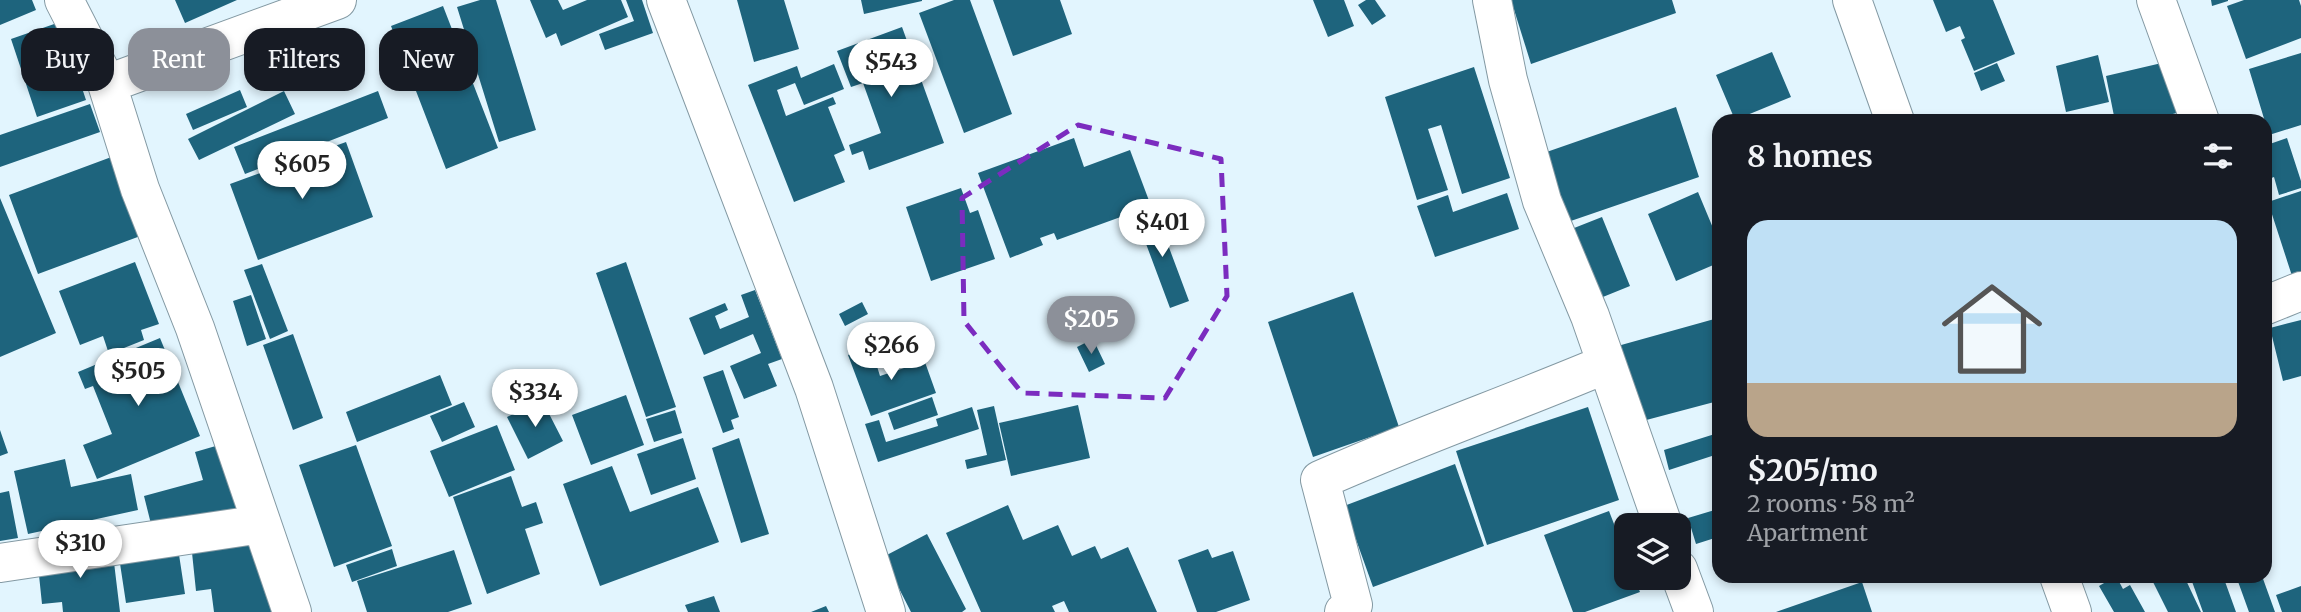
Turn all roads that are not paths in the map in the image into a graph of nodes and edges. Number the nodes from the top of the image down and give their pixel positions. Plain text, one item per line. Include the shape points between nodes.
1 (64, 0) edge
2 (337, 0) edge
3 (666, 0) edge
4 (1492, 0) edge
5 (1852, 0) edge
6 (2156, 0) edge
7 (78, 28) edge
8 (114, 81) edge
9 (109, 91) edge
10 (1893, 114) edge
11 (2197, 114) edge
12 (1606, 364) junction
13 (1658, 513) edge
14 (262, 524) junction
15 (0, 563) edge
16 (2062, 583) edge
17 (1686, 590) edge
18 (292, 612) edge
19 (886, 612) edge
20 (1344, 612) edge
21 (1694, 612) edge
22 (2072, 612) edge

1 - 7 street
2 - 8 street
3 - 19 street via 814,388
4 - 12 street via 1508,80 1542,201
5 - 10 street
6 - 11 street
9 - 14 street via 140,190 195,328
12 - 13 street
12 - 20 street via 1320,480 1353,605
14 - 15 street
14 - 18 street
16 - 22 street
17 - 21 street

